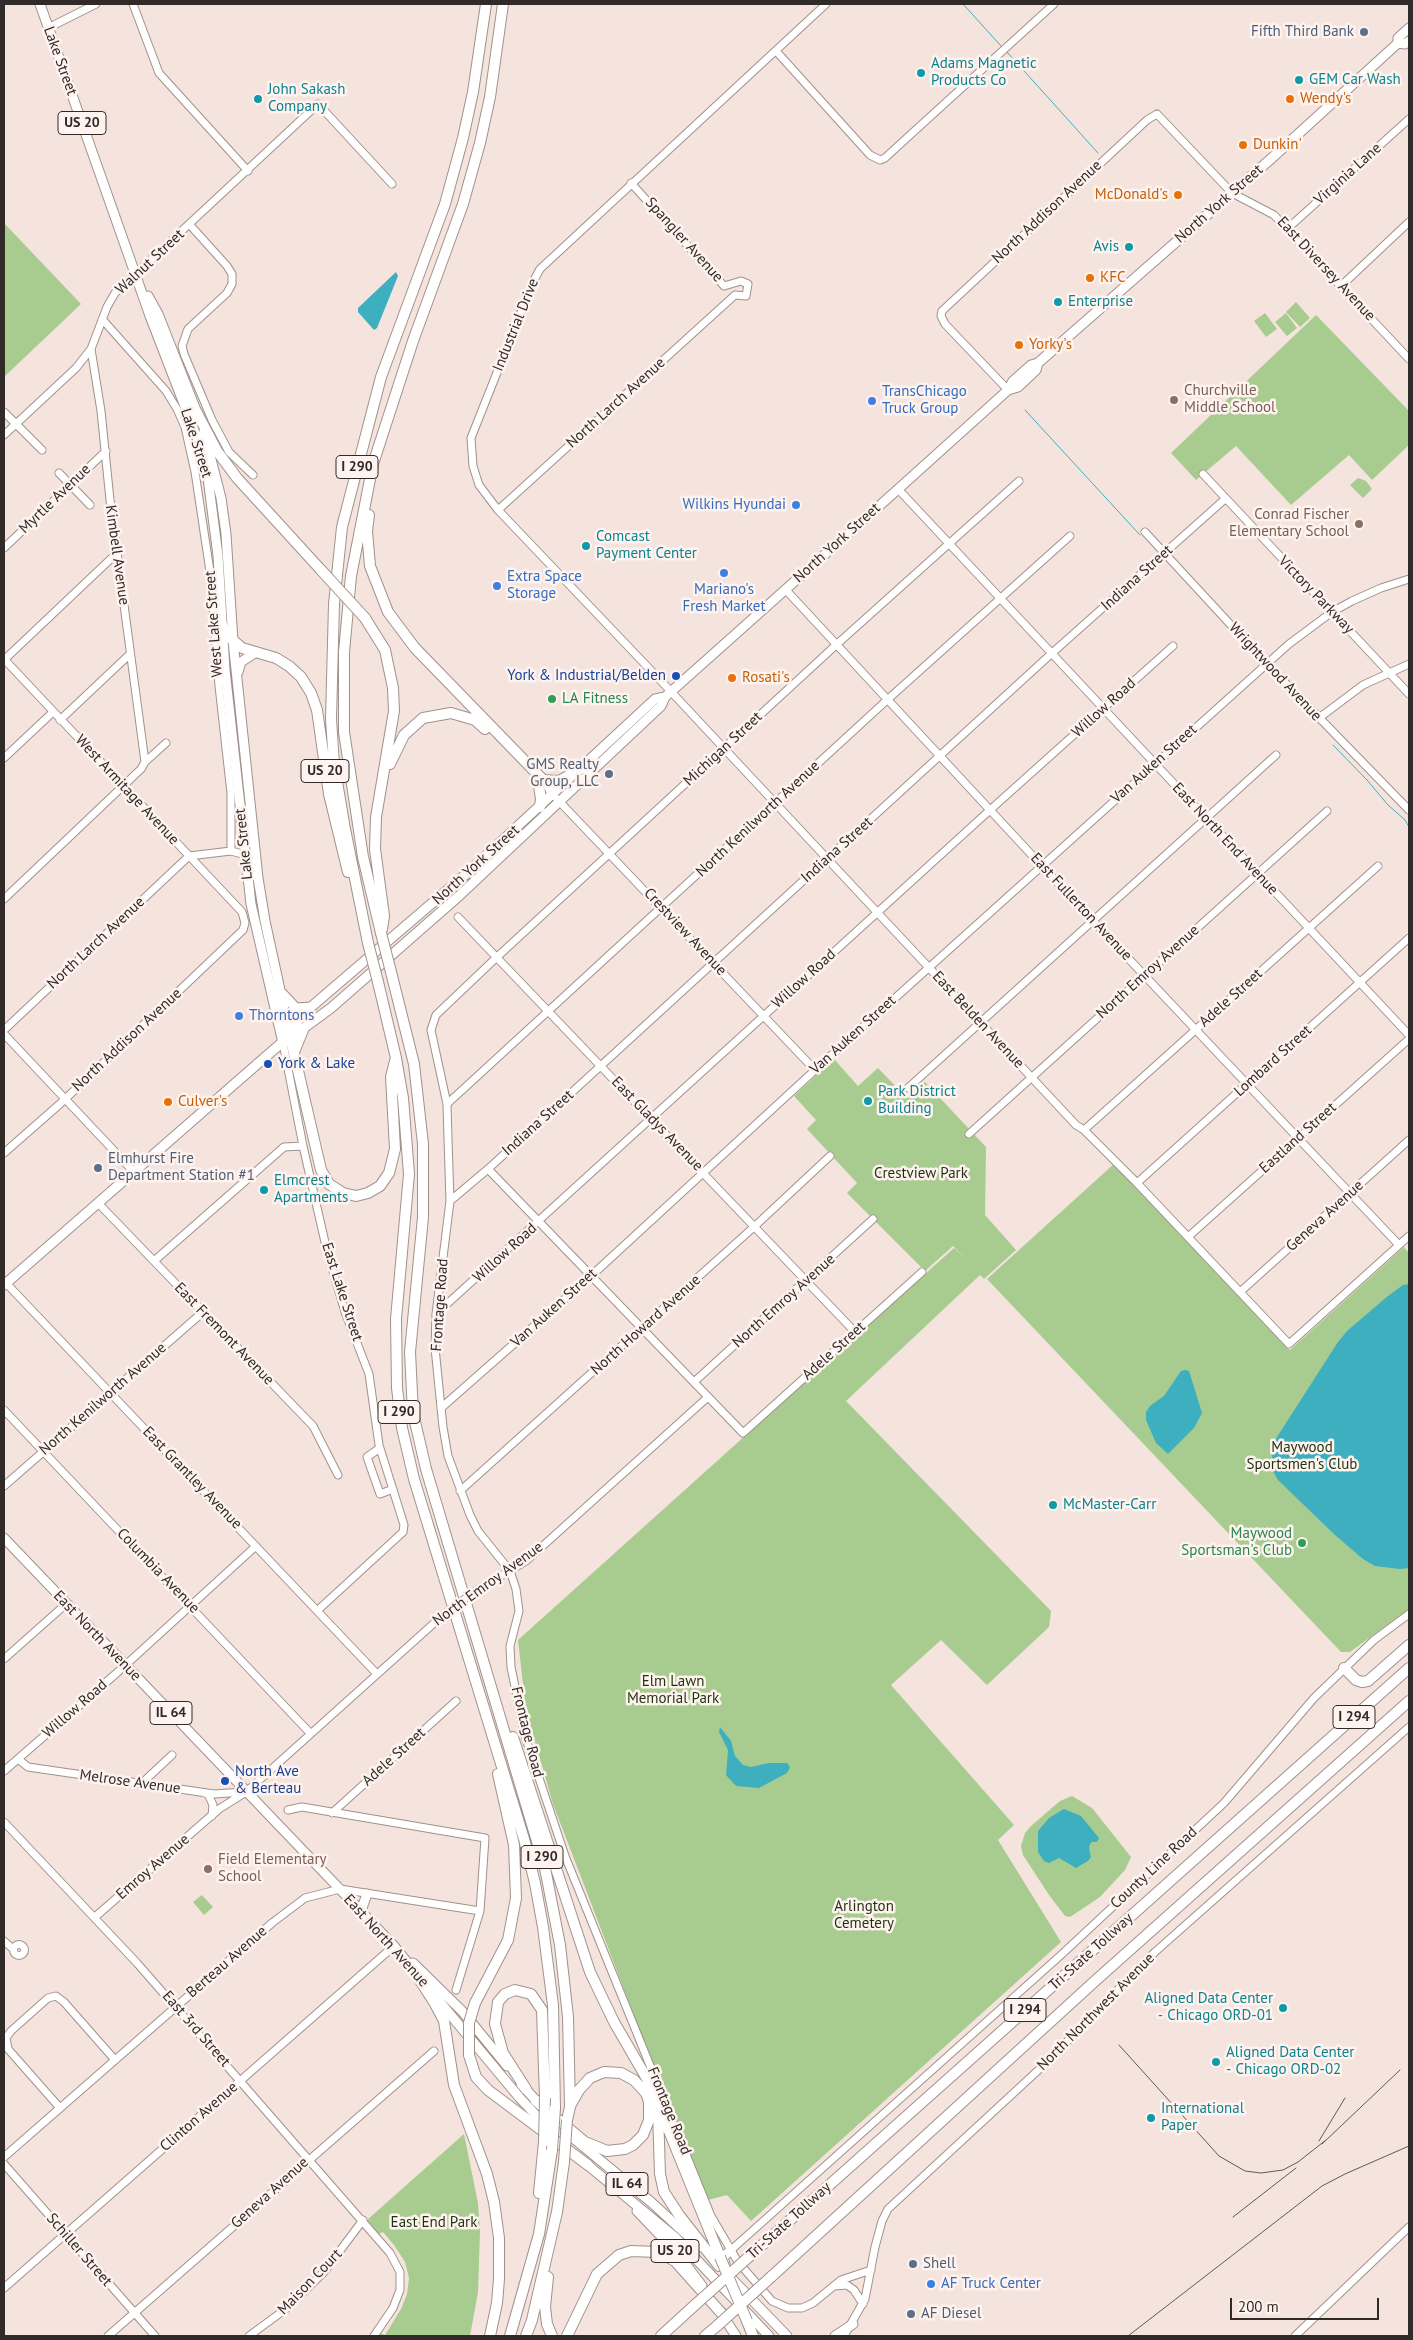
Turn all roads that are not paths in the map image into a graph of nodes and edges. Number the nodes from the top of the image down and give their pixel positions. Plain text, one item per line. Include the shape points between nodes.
1 (40, 4) edge
2 (96, 4) edge
3 (133, 4) edge
4 (486, 4) edge
5 (502, 4) edge
6 (826, 4) edge
7 (1054, 4) edge
8 (48, 28) junction
9 (1409, 28) edge
10 (1409, 41) edge
11 (1398, 43) junction
12 (776, 51) junction
13 (1409, 120) edge
14 (248, 171) junction
15 (631, 183) junction
16 (392, 184) dead end
17 (1232, 193) junction
18 (1409, 222) edge
19 (190, 225) junction
20 (1287, 228) junction
21 (136, 273) junction
22 (1341, 286) junction
23 (735, 295) joint
24 (102, 319) junction
25 (91, 349) junction
26 (1408, 356) edge
27 (1008, 390) junction
28 (196, 411) junction
29 (4, 412) edge
30 (15, 424) junction
31 (4, 435) edge
32 (42, 450) dead end
33 (106, 451) junction
34 (373, 464) junction
35 (59, 473) dead end
36 (1203, 474) dead end
37 (253, 475) dead end
38 (1019, 481) dead end
39 (70, 486) junction
40 (898, 489) junction
41 (1226, 500) junction
42 (90, 505) dead end
43 (498, 510) junction
44 (1145, 532) dead end
45 (1070, 536) dead end
46 (948, 544) junction
47 (4, 548) edge
48 (117, 553) junction
49 (1164, 554) junction
50 (1409, 579) edge
51 (785, 589) junction
52 (1000, 600) junction
53 (1332, 612) junction
54 (222, 625) junction
55 (233, 641) junction
56 (836, 644) junction
57 (1174, 646) dead end
58 (256, 652) junction
59 (130, 654) junction
60 (1051, 654) junction
61 (4, 659) edge
62 (1266, 663) junction
63 (1409, 664) edge
64 (1389, 672) junction
65 (237, 677) junction
66 (668, 694) junction
67 (1409, 694) edge
68 (887, 700) junction
69 (1103, 709) junction
70 (53, 712) junction
71 (1319, 718) junction
72 (60, 720) junction
73 (166, 743) dead end
74 (723, 749) junction
75 (1276, 755) dead end
76 (940, 756) junction
77 (4, 758) edge
78 (145, 762) junction
79 (1154, 764) junction
80 (582, 768) junction
81 (541, 783) junction
82 (123, 786) junction
83 (380, 789) junction
84 (554, 796) junction
85 (774, 803) junction
86 (540, 807) junction
87 (990, 810) junction
88 (1409, 810) edge
89 (1327, 811) dead end
90 (1206, 819) junction
91 (231, 850) junction
92 (610, 853) junction
93 (246, 855) junction
94 (189, 856) junction
95 (827, 859) junction
96 (1042, 865) junction
97 (1378, 866) dead end
98 (1257, 874) junction
99 (4, 899) edge
100 (662, 907) junction
101 (877, 912) junction
102 (458, 917) dead end
103 (1093, 920) junction
104 (245, 923) joint
105 (1308, 928) junction
106 (381, 933) junction
107 (1409, 938) edge
108 (368, 943) junction
109 (497, 957) junction
110 (713, 963) junction
111 (929, 967) junction
112 (1144, 975) junction
113 (1360, 983) junction
114 (278, 986) junction
115 (311, 1007) junction
116 (549, 1010) junction
117 (764, 1015) junction
118 (433, 1022) joint
119 (980, 1022) junction
120 (4, 1030) edge
121 (303, 1030) junction
122 (1196, 1030) junction
123 (4, 1034) edge
124 (1409, 1035) edge
125 (1409, 1039) edge
126 (286, 1040) junction
127 (293, 1053) junction
128 (396, 1058) junction
129 (601, 1065) junction
130 (815, 1070) junction
131 (1032, 1077) junction
132 (1247, 1084) junction
133 (908, 1088) dead end
134 (65, 1098) junction
135 (447, 1104) junction
136 (652, 1119) junction
137 (1084, 1130) junction
138 (969, 1134) dead end
139 (1298, 1138) junction
140 (1409, 1140) edge
141 (303, 1146) junction
142 (4, 1153) edge
143 (830, 1156) dead end
144 (488, 1169) junction
145 (134, 1172) junction
146 (703, 1172) junction
147 (1137, 1183) junction
148 (1350, 1193) junction
149 (450, 1201) junction
150 (98, 1203) junction
151 (873, 1219) dead end
152 (539, 1222) junction
153 (756, 1226) junction
154 (1409, 1236) edge
155 (1188, 1237) junction
156 (1400, 1245) junction
157 (154, 1261) junction
158 (922, 1272) dead end
159 (591, 1276) junction
160 (807, 1280) junction
161 (5, 1284) edge
162 (1240, 1292) junction
163 (203, 1312) junction
164 (436, 1314) junction
165 (642, 1329) junction
166 (855, 1332) junction
167 (694, 1382) junction
168 (110, 1393) junction
169 (708, 1397) junction
170 (441, 1408) junction
171 (4, 1410) edge
172 (380, 1448) junction
173 (44, 1451) junction
174 (338, 1475) dead end
175 (4, 1486) edge
176 (393, 1489) junction
177 (460, 1491) junction
178 (4, 1538) edge
179 (256, 1546) junction
180 (510, 1570) junction
181 (66, 1604) junction
182 (190, 1605) junction
183 (318, 1610) junction
184 (1409, 1614) edge
185 (469, 1616) junction
186 (1409, 1645) edge
187 (4, 1659) edge
188 (125, 1665) junction
189 (1344, 1668) junction
190 (1409, 1668) edge
191 (376, 1674) junction
192 (456, 1701) dead end
193 (1409, 1701) edge
194 (485, 1715) junction
195 (1409, 1727) edge
196 (310, 1733) junction
197 (172, 1755) dead end
198 (18, 1759) junction
199 (4, 1771) edge
200 (142, 1783) junction
201 (203, 1792) junction
202 (246, 1792) junction
203 (288, 1810) dead end
204 (332, 1813) junction
205 (212, 1816) junction
206 (4, 1822) edge
207 (340, 1889) junction
208 (367, 1894) junction
209 (480, 1910) junction
210 (362, 1911) junction
211 (95, 1917) junction
212 (4, 1942) edge
213 (394, 1946) junction
214 (13, 1949) dead end
215 (412, 1968) junction
216 (456, 1990) dead end
217 (176, 2006) junction
218 (434, 2051) dead end
219 (115, 2060) junction
220 (240, 2080) junction
221 (650, 2084) junction
222 (526, 2089) junction
223 (540, 2100) junction
224 (570, 2107) junction
225 (60, 2108) junction
226 (4, 2157) edge
227 (309, 2158) junction
228 (4, 2164) edge
229 (588, 2165) junction
230 (601, 2176) junction
231 (557, 2212) junction
232 (363, 2220) junction
233 (1409, 2227) edge
234 (65, 2234) junction
235 (731, 2250) junction
236 (719, 2265) junction
237 (871, 2270) junction
238 (834, 2286) junction
239 (4, 2288) edge
240 (524, 2292) junction
241 (863, 2304) junction
242 (134, 2313) junction
243 (681, 2318) junction
244 (721, 2320) junction
245 (853, 2324) junction
246 (108, 2336) edge
247 (155, 2336) edge
248 (249, 2336) edge
249 (374, 2336) edge
250 (490, 2336) edge
251 (510, 2336) edge
252 (526, 2336) edge
253 (552, 2336) edge
254 (567, 2336) edge
255 (653, 2336) edge
256 (661, 2336) edge
257 (705, 2336) edge
258 (736, 2336) edge
259 (755, 2336) edge
260 (769, 2336) edge
261 (787, 2336) edge
262 (835, 2336) edge
263 (844, 2336) edge
264 (1295, 2336) edge

1 - 8 main road, Lake Street / US 20
2 - 8 street
3 - 14 street via 159,73
4 - 108 highway, I 290 via 473,92 445,204 381,376 342,527 334,604 331,719 343,819
5 - 34 highway, I 290 via 490,96 478,152
6 - 12 street, Industrial Drive
7 - 12 street via 880,160 870,155
8 - 21 main road, Lake Street / US 20
9 - 11 main road, North York Street via 1398,38
10 - 11 main road
11 - 17 main road, North York Street
12 - 15 street, Industrial Drive
13 - 20 street, Virginia Lane
14 - 16 street, Walnut Street via 318,104
14 - 19 street, Walnut Street
15 - 23 street, Spangler Avenue via 724,286 740,281 748,284 746,296
15 - 43 street, Industrial Drive via 547,260 532,282 471,438 473,466 480,485
17 - 20 street, East Diversey Avenue via 1274,214
17 - 27 main road, North York Street via 1038,363 1013,380
17 - 27 street, North Addison Avenue via 1157,114 1147,120 941,313 945,324
18 - 22 street
19 - 21 street, Walnut Street
19 - 37 street via 227,266 232,274 232,284 228,293 188,329 182,346 184,354 229,452
20 - 22 street, East Diversey Avenue
21 - 24 street, Walnut Street via 115,292
21 - 28 main road, Lake Street / US 20 via 162,324
21 - 54 main road, Lake Street / US 20 via 201,448 213,506
22 - 26 street, East Diversey Avenue
23 - 43 street, North Larch Avenue
24 - 25 street, Walnut Street
24 - 91 street, West Lake Street via 173,401 185,427 212,578 219,686 231,793
25 - 30 street, Walnut Street via 76,368
25 - 33 street, Kimbell Avenue
27 - 40 main road, North York Street
28 - 55 main road, Lake Street via 221,498
28 - 83 highway, US 20, bridge via 217,451 237,478 365,618 385,650 394,711
29 - 30 street
30 - 31 street, Walnut Street
30 - 32 street
33 - 39 street, Myrtle Avenue
33 - 48 street, Kimbell Avenue
34 - 81 highway via 367,531 370,566 388,612 415,648
34 - 106 highway, I 290 via 351,576 344,652 344,732 363,857
35 - 39 street
36 - 41 street, Victory Parkway
38 - 46 street, Michigan Street
39 - 42 street
39 - 47 street, Myrtle Avenue
40 - 46 street, East North End Avenue
40 - 51 main road, North York Street
41 - 49 street, Indiana Street
41 - 53 street, Victory Parkway
43 - 66 street, Industrial Drive
44 - 49 street, Wrightwood Avenue
45 - 52 street, North Kenilworth Avenue
46 - 52 street, East North End Avenue
46 - 56 street, Michigan Street
48 - 59 street, Kimbell Avenue
48 - 61 street
49 - 60 street, Indiana Street
49 - 62 street, Wrightwood Avenue
50 - 53 street, Van Auken Street via 1365,595
51 - 56 street, East Fullerton Avenue
51 - 66 main road, North York Street
52 - 60 street, East North End Avenue
52 - 68 street, North Kenilworth Avenue
53 - 62 street, Van Auken Street
53 - 64 street, Victory Parkway
54 - 55 highway, US 20
54 - 93 main road, Lake Street
55 - 58 highway, US 20
55 - 65 main road, Lake Street
56 - 68 street, East Fullerton Avenue
56 - 74 street, Michigan Street
57 - 69 street, Willow Road
58 - 65 main road via 241,662
58 - 108 highway, US 20 via 289,666 311,693 341,850
59 - 72 street
59 - 78 street, Kimbell Avenue
60 - 69 street, East North End Avenue
60 - 76 street, Indiana Street
61 - 70 street, West Armitage Avenue
62 - 71 street, Wrightwood Avenue
62 - 79 street, Van Auken Street
63 - 64 street
64 - 67 street, Victory Parkway
64 - 71 street via 1363,685
65 - 114 main road, Lake Street via 258,878
66 - 74 street, East Belden Avenue
66 - 80 main road, North York Street via 655,699
66 - 84 main road, North York Street via 662,706
68 - 76 street, East Fullerton Avenue
68 - 85 street, North Kenilworth Avenue
69 - 79 street, East North End Avenue
69 - 87 street, Willow Road
70 - 72 street, West Armitage Avenue
70 - 77 street
71 - 88 street, Wrightwood Avenue
72 - 82 street, West Armitage Avenue
73 - 78 street
74 - 85 street, East Belden Avenue
74 - 92 street, Michigan Street
75 - 90 street
76 - 87 street, East Fullerton Avenue
76 - 95 street, Indiana Street
78 - 82 street
79 - 90 street, East North End Avenue
79 - 96 street, Van Auken Street
80 - 81 highway via 559,781
80 - 84 main road, North York Street
81 - 83 highway via 475,720 451,712 423,718 408,730 396,747
81 - 84 highway via 549,786
81 - 86 highway
82 - 94 street, West Armitage Avenue
82 - 99 street
83 - 106 highway, US 20 via 375,849 384,916
84 - 86 main road, North York Street
84 - 92 street, Crestview Avenue
84 - 121 main road, North York Street via 460,895
85 - 95 street, East Belden Avenue
85 - 100 street, North Kenilworth Avenue
86 - 115 main road, North York Street
87 - 96 street, East Fullerton Avenue
87 - 101 street, Willow Road
89 - 98 street, North Emroy Avenue
90 - 98 street, East North End Avenue
90 - 103 street
91 - 93 street
91 - 94 street
92 - 100 street, Crestview Avenue
92 - 109 street, Michigan Street
93 - 126 main road, Lake Street via 251,904
94 - 104 street, West Armitage Avenue via 242,912
94 - 120 street, North Larch Avenue
95 - 101 street, East Belden Avenue
95 - 110 street, Indiana Street
96 - 103 street, East Fullerton Avenue
96 - 111 street, Van Auken Street
97 - 105 street, Adele Street
98 - 105 street, East North End Avenue
98 - 112 street, North Emroy Avenue
100 - 110 street, Crestview Avenue
100 - 116 street, North Kenilworth Avenue
101 - 111 street, East Belden Avenue
101 - 117 street, Willow Road
102 - 109 street, East Gladys Avenue
103 - 112 street, East Fullerton Avenue
103 - 119 street
104 - 134 street, North Addison Avenue via 243,930
105 - 113 street, East North End Avenue
105 - 122 street, Adele Street
106 - 185 highway, I 290, bridge via 414,1064 423,1144 423,1217 410,1352 413,1413
107 - 113 street, Lombard Street
108 - 128 highway, I 290, bridge
109 - 116 street, East Gladys Avenue
109 - 118 street, Michigan Street via 436,1015
110 - 117 street, Crestview Avenue
110 - 129 street, Indiana Street
111 - 119 street, East Belden Avenue
111 - 130 street, Van Auken Street
112 - 122 street, East Fullerton Avenue
112 - 131 street, North Emroy Avenue
113 - 124 street, East North End Avenue
113 - 132 street, Lombard Street
114 - 115 main road via 296,1008
114 - 126 main road, Lake Street
115 - 126 main road, North York Street
116 - 129 street, East Gladys Avenue
116 - 135 street, North Kenilworth Avenue
117 - 130 street, Crestview Avenue
117 - 136 street, Willow Road
118 - 135 street, Frontage Road
119 - 131 street, East Belden Avenue
119 - 133 street
121 - 126 main road, North York Street
121 - 127 highway
122 - 132 street, East Fullerton Avenue
122 - 137 street, Adele Street
123 - 134 street
125 - 139 street, Eastland Street
126 - 127 highway
126 - 141 street, East Lake Street
126 - 145 main road, North York Street
127 - 128 highway via 324,1178 335,1189 356,1196 380,1186 392,1165 395,1132 391,1077
128 - 194 highway, I 290 via 403,1098 409,1174 396,1319 399,1408 414,1478
129 - 136 street, East Gladys Avenue
129 - 144 street, Indiana Street
130 - 146 street, Van Auken Street
131 - 137 street, East Belden Avenue
131 - 138 street, North Emroy Avenue
132 - 139 street, East Fullerton Avenue
132 - 147 street, Lombard Street
134 - 142 street, North Addison Avenue
134 - 145 street
135 - 149 street, Frontage Road
136 - 146 street, East Gladys Avenue
136 - 152 street, Willow Road
137 - 147 street, East Belden Avenue
139 - 148 street, East Fullerton Avenue
139 - 155 street, Eastland Street
140 - 148 street, Geneva Avenue
141 - 157 street via 284,1147
141 - 172 street, East Lake Street via 331,1263 368,1374
143 - 153 street, North Howard Avenue
144 - 149 street, Indiana Street
144 - 152 street
145 - 150 main road, North York Street
146 - 153 street, East Gladys Avenue
146 - 159 street, Van Auken Street
147 - 155 street, East Belden Avenue
148 - 156 street, East Fullerton Avenue
148 - 162 street, Geneva Avenue
149 - 164 street, Frontage Road
150 - 157 street, East Fremont Avenue
150 - 161 main road, North York Street
151 - 160 street, North Emroy Avenue
152 - 159 street
152 - 164 street, Willow Road
153 - 160 street, East Gladys Avenue
153 - 165 street, North Howard Avenue
154 - 156 street
155 - 162 street, East Belden Avenue
156 - 162 street, East Belden Avenue via 1289,1344
157 - 163 street, East Fremont Avenue
158 - 166 street, Adele Street
159 - 165 street
159 - 170 street, Van Auken Street
160 - 166 street, East Gladys Avenue
160 - 167 street, North Emroy Avenue
161 - 168 street, East Grantley Avenue
163 - 168 street, North Kenilworth Avenue
163 - 174 street, East Fremont Avenue via 313,1426
164 - 170 street, Frontage Road via 435,1348
165 - 167 street
165 - 177 street, North Howard Avenue
166 - 169 street, Adele Street via 743,1433
167 - 169 street
168 - 173 street, North Kenilworth Avenue
168 - 179 street, East Grantley Avenue
169 - 180 street, North Emroy Avenue via 526,1561
170 - 177 street, Frontage Road via 448,1456
171 - 173 street, Columbia Avenue
172 - 176 street, East Lake Street
172 - 176 street via 367,1457 380,1494
173 - 175 street, North Kenilworth Avenue
173 - 182 street, Columbia Avenue
176 - 183 street, East Lake Street via 404,1525 403,1532
177 - 180 street, Frontage Road via 475,1527
178 - 181 main road, East North Avenue / IL 64
179 - 182 street, Willow Road
179 - 183 street, East Grantley Avenue
180 - 191 street, North Emroy Avenue, bridge via 442,1616
180 - 235 street, Frontage Road via 519,1611 510,1646 511,1667 525,1736 542,1789 565,1856 711,2216
181 - 187 street
181 - 188 main road, East North Avenue / IL 64
182 - 188 street, Willow Road
182 - 196 street, Columbia Avenue
183 - 191 street, East Grantley Avenue
184 - 189 street, County Line Road
185 - 221 highway, US 20 via 519,1752 590,1972
185 - 224 highway, I 290 via 536,1832 554,1909 568,2017
186 - 189 highway via 1368,1681 1356,1680
188 - 198 street, Willow Road
188 - 202 main road, East North Avenue / IL 64
189 - 235 street, County Line Road via 1224,1803 1061,1955
190 - 243 highway, Tri-State Tollway / I 294, bridge
191 - 196 street, North Emroy Avenue
192 - 204 street, Adele Street
193 - 244 highway, Tri-State Tollway / I 294, bridge
194 - 229 highway, US 20, bridge via 514,1845 516,1898 508,1940 475,2003 469,2023 469,2055 476,2077 488,2090
194 - 240 highway, I 290, bridge via 524,1839 543,1927 553,2005 555,2108 552,2150 539,2234
195 - 237 street, North Northwest Avenue via 1155,1952 1063,2046 888,2209 882,2221
196 - 202 street, North Emroy Avenue
197 - 200 street
198 - 199 street, Willow Road
198 - 200 street, Melrose Avenue via 28,1767
200 - 201 street, Melrose Avenue
201 - 202 street, Melrose Avenue
201 - 205 street via 211,1799
202 - 205 street, Emroy Avenue
202 - 207 main road, East North Avenue / IL 64
203 - 204 street via 302,1807
204 - 209 street via 485,1838
205 - 211 street, Emroy Avenue
206 - 211 street, East 3rd Street
207 - 208 street, Berteau Avenue
207 - 210 main road, East North Avenue / IL 64
207 - 217 street, Berteau Avenue via 310,1896 294,1904
208 - 209 street, Berteau Avenue
208 - 210 main road
209 - 216 street
210 - 213 main road, East North Avenue / IL 64
211 - 217 street, East 3rd Street
212 - 214 street
213 - 215 main road, East North Avenue / IL 64
213 - 220 street, Clinton Avenue
213 - 222 main road, East North Avenue / IL 64 via 462,2011
215 - 229 main road, East North Avenue / IL 64 via 535,2115
215 - 250 highway via 444,2021 454,2085 494,2202 499,2238 499,2280
217 - 219 street, Berteau Avenue
217 - 220 street, East 3rd Street
218 - 227 street, Geneva Avenue
219 - 225 street, Berteau Avenue
219 - 225 street via 56,1996 48,1998 18,2024 7,2034 8,2049
220 - 227 street, East 3rd Street
220 - 234 street, Clinton Avenue
221 - 236 highway, US 20
221 - 236 highway via 659,2118 660,2174 664,2192
222 - 223 main road, East North Avenue / IL 64
222 - 223 highway via 503,2053 495,2024 498,2002 515,1990 532,1994 542,2010
223 - 224 highway via 585,2142 607,2151 633,2145 643,2135 649,2120 650,2102 641,2086 629,2076 604,2072 590,2078
223 - 236 main road, East North Avenue / IL 64 via 580,2145
223 - 240 highway, bridge via 544,2142
224 - 231 highway, I 290, bridge
225 - 226 street, Berteau Avenue
227 - 232 street, East 3rd Street
227 - 242 street, Geneva Avenue
228 - 234 street, Schiller Street
229 - 230 main road, East North Avenue / US 20
230 - 236 main road, East North Avenue / IL 64 via 676,2238
230 - 244 main road, US 20 via 678,2254
231 - 252 highway, I 290
231 - 253 highway via 545,2307
232 - 248 street, Maison Court via 318,2278 287,2308
232 - 249 street, East 3rd Street via 396,2263 401,2280 393,2308
233 - 264 street
234 - 239 street, Clinton Avenue
234 - 242 street, Schiller Street
235 - 236 main road
235 - 238 street, Frontage Road via 754,2283 772,2301 788,2308 802,2308 813,2303
236 - 259 highway, US 20, bridge
236 - 260 main road, IL 64
236 - 261 main road, IL 64
237 - 238 street, Frontage Road via 841,2280
237 - 241 street, North Northwest Avenue
238 - 241 street via 847,2285
240 - 251 highway, I 290
241 - 245 street, North Northwest Avenue
242 - 246 street, Geneva Avenue
242 - 247 street, Schiller Street
243 - 255 highway
243 - 256 highway, Tri-State Tollway / I 294
244 - 254 highway via 675,2260 658,2252 631,2250 619,2255 597,2274
244 - 257 highway, Tri-State Tollway / I 294
244 - 258 main road, US 20
245 - 262 main road
245 - 263 street, North Northwest Avenue

